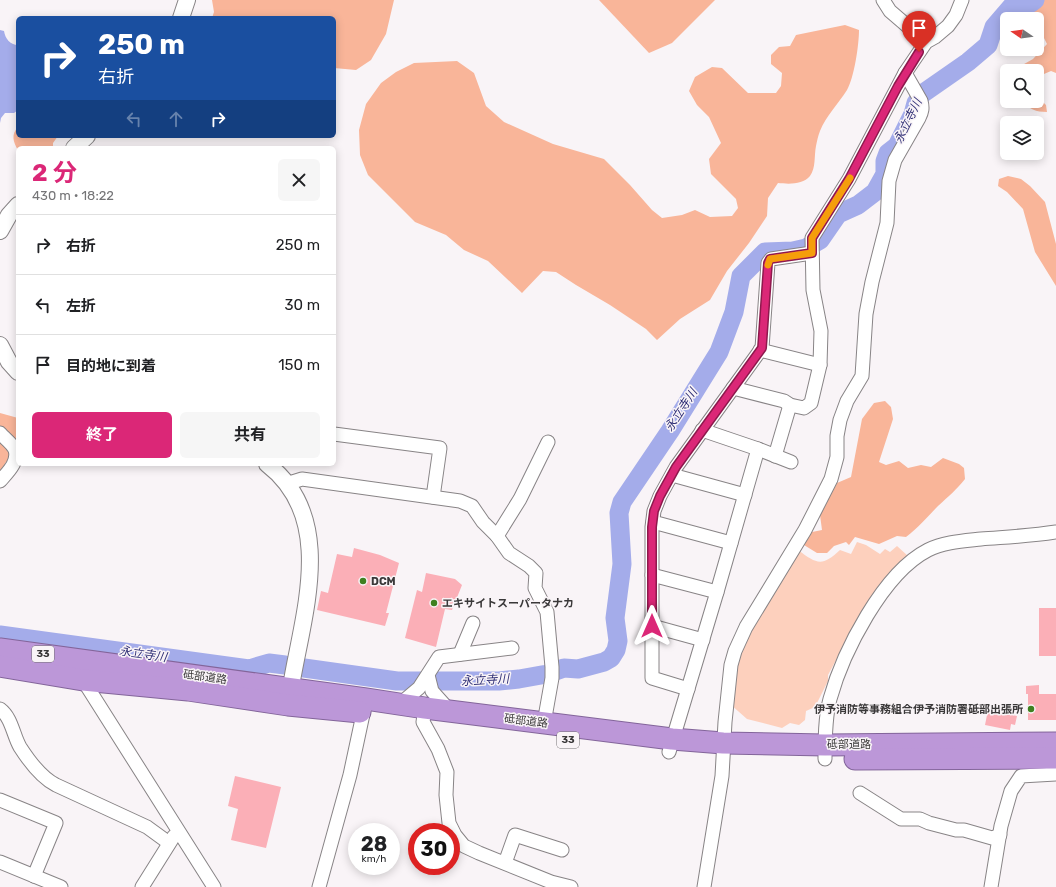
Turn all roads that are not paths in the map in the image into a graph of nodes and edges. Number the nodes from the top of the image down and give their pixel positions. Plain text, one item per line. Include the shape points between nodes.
1 (187, 0) edge
2 (883, 0) edge
3 (962, 0) edge
4 (182, 16) edge
5 (926, 42) junction
6 (905, 73) junction
7 (85, 138) edge
8 (76, 146) edge
9 (16, 208) edge
10 (0, 231) edge
11 (812, 247) junction
12 (0, 345) edge
13 (760, 350) junction
14 (820, 364) junction
15 (9, 366) edge
16 (732, 388) junction
17 (790, 405) junction
18 (702, 430) junction
19 (0, 433) edge
20 (336, 434) edge
21 (548, 442) dead end
22 (758, 449) junction
23 (775, 456) junction
24 (791, 462) dead end
25 (270, 466) edge
26 (672, 474) junction
27 (0, 481) edge
28 (286, 484) junction
29 (745, 495) junction
30 (434, 497) junction
31 (653, 522) junction
32 (1056, 532) edge
33 (497, 536) junction
34 (731, 543) junction
35 (652, 575) junction
36 (717, 592) junction
37 (473, 623) dead end
38 (652, 626) junction
39 (703, 640) junction
40 (512, 648) dead end
41 (0, 649) edge
42 (460, 654) junction
43 (0, 666) edge
44 (85, 670) junction
45 (428, 675) junction
46 (688, 689) junction
47 (289, 697) junction
48 (400, 704) junction
49 (365, 706) junction
50 (427, 707) junction
51 (0, 709) edge
52 (544, 723) junction
53 (1056, 742) edge
54 (671, 746) junction
55 (723, 750) junction
56 (825, 752) junction
57 (1056, 758) edge
58 (1056, 774) edge
59 (860, 793) dead end
60 (0, 800) edge
61 (177, 830) junction
62 (1000, 835) junction
63 (169, 843) junction
64 (562, 850) dead end
65 (0, 862) edge
66 (505, 863) junction
67 (34, 876) junction
68 (61, 887) edge
69 (142, 887) edge
70 (214, 887) edge
71 (319, 887) edge
72 (571, 887) edge
73 (704, 887) edge
74 (991, 887) edge

1 - 4 street
2 - 5 street via 890,11
3 - 5 street via 948,26
5 - 6 street
6 - 11 street
6 - 55 street via 922,106 919,118 895,160 889,181 887,223 866,314 862,376 847,401 840,420 832,479 806,530 734,651
7 - 8 street
9 - 10 street
11 - 13 street via 770,259
11 - 14 street via 813,290 821,331
12 - 15 street
13 - 14 street
13 - 16 street
14 - 17 street via 811,403 804,408
16 - 17 street via 784,401
16 - 18 street
17 - 23 street
18 - 22 street
18 - 26 street
19 - 27 street via 15,450 15,460
20 - 30 street via 440,448
21 - 33 street via 520,499
22 - 23 street
22 - 29 street
23 - 24 street
25 - 28 street
26 - 29 street
26 - 31 street via 654,511
28 - 30 street via 302,479
28 - 47 street via 295,496 307,523 310,552 310,586
29 - 34 street
30 - 33 street via 460,501 472,506
31 - 34 street
31 - 35 street
32 - 56 street via 952,542 928,550 906,565 888,584 867,615 840,666 829,700
33 - 52 street via 509,553 536,573 536,588 547,612 552,673
34 - 36 street
35 - 36 street
35 - 38 street
36 - 39 street
37 - 42 street
38 - 39 street
38 - 46 street via 652,678
39 - 46 street
40 - 42 street
41 - 44 highway, 砥部道路 / 33
42 - 45 street via 439,657
43 - 44 highway, 砥部道路 / 33
44 - 47 highway, 砥部道路 / 33
44 - 61 street
45 - 48 street via 419,688
45 - 50 street
46 - 54 street
47 - 49 highway, 砥部道路 / 33
48 - 49 highway, 砥部道路 / 33
48 - 50 highway, 砥部道路 / 33
49 - 50 highway, 砥部道路 / 33
49 - 71 street via 350,775
50 - 52 highway, 砥部道路 / 33
50 - 54 highway, 砥部道路 / 33
50 - 66 street via 447,772 448,816 455,835 464,846
51 - 63 street via 6,715 20,747 43,778 147,827
52 - 54 highway, 砥部道路 / 33
53 - 56 highway, 砥部道路 / 33
54 - 55 highway, 砥部道路 / 33
55 - 56 highway, 砥部道路 / 33
55 - 73 street via 722,776
56 - 57 highway, 砥部道路 / 33
58 - 62 street via 1021,776 1010,791
59 - 62 street via 901,819 920,819 992,838
60 - 67 street via 56,823
61 - 63 street
61 - 70 street
62 - 74 street
63 - 69 street
64 - 66 street via 515,835
65 - 67 street
66 - 72 street via 550,882
67 - 68 street

